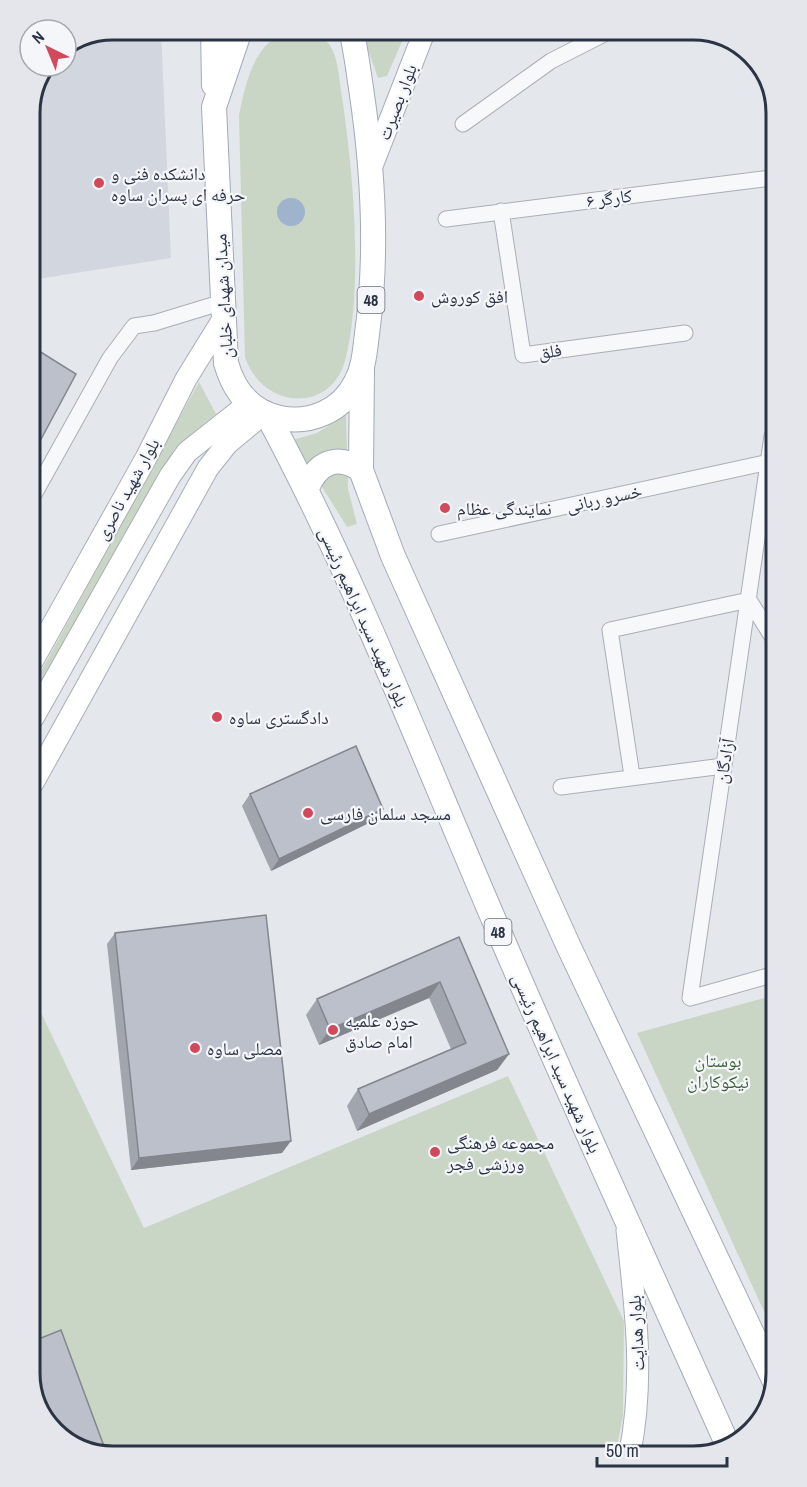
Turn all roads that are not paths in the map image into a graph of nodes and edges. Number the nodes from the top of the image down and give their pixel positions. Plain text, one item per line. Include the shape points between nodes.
1 (213, 40) edge
2 (237, 40) edge
3 (353, 40) edge
4 (421, 41) edge
5 (590, 41) edge
6 (214, 107) junction
7 (463, 124) dead end
8 (369, 174) junction
9 (766, 179) edge
10 (501, 211) junction
11 (446, 219) dead end
12 (223, 311) junction
13 (685, 333) dead end
14 (362, 369) junction
15 (260, 411) junction
16 (766, 463) edge
17 (361, 470) junction
18 (41, 482) edge
19 (307, 488) junction
20 (766, 501) edge
21 (439, 534) dead end
22 (749, 600) junction
23 (766, 627) edge
24 (41, 646) edge
25 (41, 704) edge
26 (723, 766) junction
27 (41, 769) edge
28 (632, 776) junction
29 (561, 787) dead end
30 (766, 977) edge
31 (625, 1215) junction
32 (766, 1363) edge
33 (725, 1439) edge
34 (631, 1446) edge

1 - 6 main road, 48
2 - 6 main road, میدان شهدای خلبان / 48
3 - 8 main road, 48 via 367,131
4 - 8 main road, بلوار بصیرت
5 - 7 street via 550,61
6 - 12 main road, میدان شهدای خلبان / 48
8 - 14 main road, 48 via 371,303
9 - 10 street, کارگر ۶
10 - 11 street, کارگر ۶
10 - 13 street, فلق via 523,355
12 - 15 main road, میدان شهدای خلبان / 48 via 226,363 238,392
12 - 18 street via 134,326 110,358
12 - 24 main road, بلوار شهید ناصری
14 - 15 main road, 48 via 347,396 322,414 291,420
14 - 17 main road, 48
15 - 19 main road, بلوار شهید سید ابراهیم رئیسی / 48
15 - 25 main road, بلوار شهید ناصری via 187,452
15 - 27 main road via 208,468
16 - 21 street, خسرو ربانی
17 - 19 main road via 340,462 324,465 312,475
17 - 32 main road, 48 via 393,556 568,945
19 - 31 main road, بلوار شهید سید ابراهیم رئیسی / 48
20 - 22 street, آزادگان
22 - 23 street
22 - 26 street, آزادگان
22 - 28 street via 610,630
26 - 28 street
26 - 30 street, آزادگان via 690,998
28 - 29 street
31 - 33 main road, بلوار شهید سید ابراهیم رئیسی / 48
31 - 34 main road, بلوار هدایت via 638,1338 639,1382

